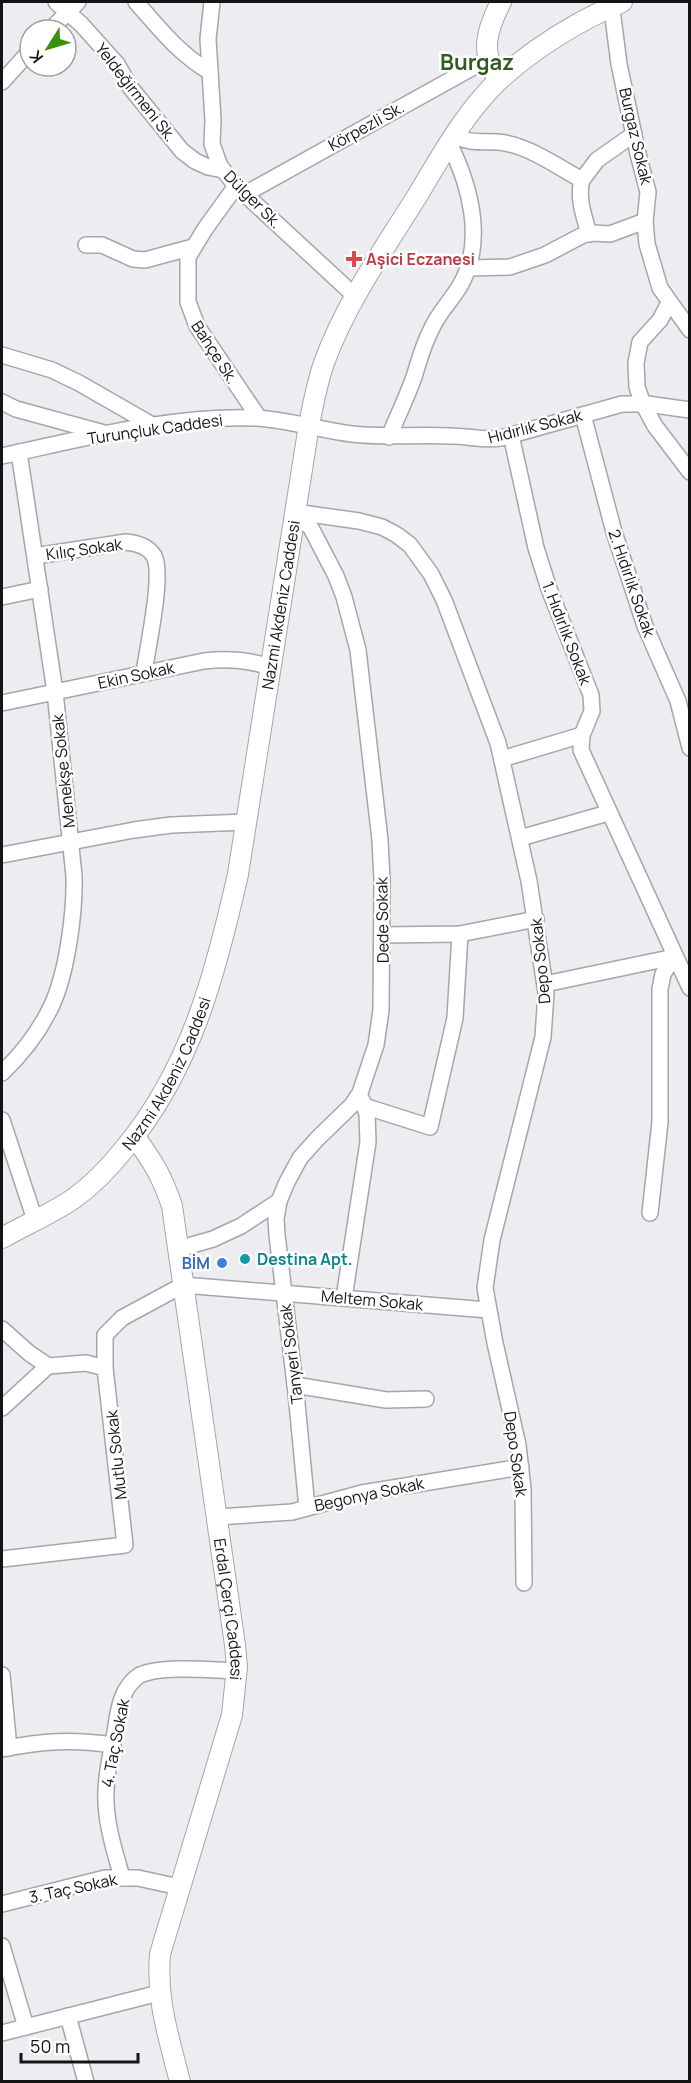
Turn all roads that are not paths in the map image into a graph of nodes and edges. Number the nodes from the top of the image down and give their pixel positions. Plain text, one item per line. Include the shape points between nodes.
1 (136, 2) edge
2 (212, 2) edge
3 (501, 2) edge
4 (615, 3) edge
5 (67, 5) edge
6 (58, 18) edge
7 (488, 59) junction
8 (18, 64) edge
9 (210, 72) junction
10 (500, 80) junction
11 (2, 82) edge
12 (634, 134) junction
13 (452, 140) junction
14 (223, 170) junction
15 (582, 180) junction
16 (241, 190) junction
17 (645, 221) junction
18 (589, 234) junction
19 (86, 245) dead end
20 (193, 247) junction
21 (468, 268) junction
22 (355, 296) junction
23 (669, 303) junction
24 (690, 330) edge
25 (2, 355) edge
26 (2, 402) edge
27 (643, 404) junction
28 (690, 411) edge
29 (583, 415) junction
30 (259, 418) junction
31 (309, 425) junction
32 (154, 426) junction
33 (107, 434) junction
34 (511, 435) junction
35 (389, 437) junction
36 (19, 452) junction
37 (2, 456) edge
38 (690, 472) edge
39 (295, 512) junction
40 (35, 556) junction
41 (40, 590) junction
42 (2, 597) edge
43 (271, 667) junction
44 (144, 673) junction
45 (55, 692) junction
46 (2, 703) edge
47 (582, 735) junction
48 (690, 748) edge
49 (502, 759) junction
50 (608, 813) junction
51 (246, 822) junction
52 (520, 838) junction
53 (71, 842) junction
54 (2, 855) edge
55 (536, 919) junction
56 (460, 934) junction
57 (382, 935) junction
58 (674, 957) junction
59 (545, 984) junction
60 (690, 988) edge
61 (2, 1073) edge
62 (362, 1100) junction
63 (2, 1120) edge
64 (135, 1137) junction
65 (279, 1201) junction
66 (650, 1213) dead end
67 (35, 1220) junction
68 (2, 1238) edge
69 (178, 1249) junction
70 (183, 1285) junction
71 (284, 1293) junction
72 (344, 1298) junction
73 (488, 1310) junction
74 (2, 1329) edge
75 (48, 1366) junction
76 (105, 1368) junction
77 (295, 1385) junction
78 (426, 1399) dead end
79 (2, 1408) edge
80 (521, 1467) junction
81 (307, 1508) junction
82 (217, 1517) junction
83 (2, 1559) edge
84 (524, 1583) dead end
85 (237, 1671) junction
86 (2, 1675) edge
87 (113, 1745) junction
88 (5, 1749) edge
89 (122, 1877) junction
90 (179, 1887) junction
91 (2, 1904) edge
92 (2, 1946) edge
93 (159, 1993) junction
94 (68, 2016) junction
95 (26, 2027) junction
96 (2, 2033) edge
97 (86, 2082) edge
98 (180, 2082) edge

1 - 9 street via 181,53
2 - 9 street, Dülger Sk.
3 - 7 street via 488,34
4 - 10 street, Nazmi Akdeniz Caddesi via 548,40
4 - 12 street, Burgaz Sokak via 619,63
5 - 6 street
5 - 14 street, Yeldeğirmeni Sk. via 117,63 130,87 182,151 195,161
7 - 10 street
7 - 16 street, Körpezli Sk.
8 - 11 street
9 - 14 street, Dülger Sk. via 212,144
10 - 13 street, Nazmi Akdeniz Caddesi
12 - 15 street via 597,160
12 - 17 street, Burgaz Sokak via 648,192
13 - 15 street via 518,147
13 - 21 street via 471,208 473,236
13 - 22 street, Nazmi Akdeniz Caddesi
14 - 16 street, Dülger Sk.
15 - 18 street via 580,199
16 - 20 street, Bahçe Sk.
16 - 22 street, Dülger Sk.
17 - 18 street via 610,234
17 - 23 street, Burgaz Sokak via 656,276
18 - 21 street via 510,267
19 - 20 street via 102,245 145,261
20 - 30 street, Bahçe Sk. via 188,256 191,315
21 - 35 street via 435,321
22 - 31 street, Nazmi Akdeniz Caddesi via 325,363
23 - 24 street, Burgaz Sokak
23 - 27 street via 637,350 637,387
25 - 32 street via 52,370
26 - 33 street
27 - 28 street, Hıdırlık Sokak
27 - 29 street, Hıdırlık Sokak via 622,404
27 - 38 street via 660,434
29 - 34 street, Hıdırlık Sokak
29 - 48 street, 2. Hıdırlık Sokak via 614,532 645,626 678,701
30 - 31 street, Turunçluk Caddesi
30 - 32 street, Turunçluk Caddesi
31 - 35 street, Hıdırlık Sokak
31 - 39 street, Nazmi Akdeniz Caddesi
32 - 33 street, Turunçluk Caddesi
33 - 36 street, Turunçluk Caddesi
34 - 35 street, Hıdırlık Sokak via 488,440
34 - 47 street, 1. Hıdırlık Sokak via 536,548 591,695 592,711
36 - 37 street, Turunçluk Caddesi
36 - 40 street, Menekşe Sokak
39 - 43 street, Nazmi Akdeniz Caddesi
39 - 49 street, Depo Sokak via 382,527 410,545 439,586 487,709
39 - 57 street, Dede Sokak via 311,528 344,597 358,650 380,840
40 - 41 street, Menekşe Sokak
40 - 44 street, Kılıç Sokak via 126,542 145,547 153,554 158,571
41 - 42 street
41 - 45 street, Menekşe Sokak
43 - 44 street, Ekin Sokak via 226,658
43 - 51 street, Nazmi Akdeniz Caddesi
44 - 45 street, Ekin Sokak
45 - 46 street, Ekin Sokak
45 - 53 street, Menekşe Sokak
47 - 49 street
47 - 50 street, 1. Hıdırlık Sokak via 581,750
49 - 52 street, Depo Sokak
50 - 52 street
50 - 58 street, 1. Hıdırlık Sokak
51 - 53 street via 171,825
51 - 64 street, Nazmi Akdeniz Caddesi via 224,937 198,1019 168,1088
52 - 55 street, Depo Sokak
53 - 54 street
53 - 61 street, Menekşe Sokak via 75,897 58,987 52,1006 26,1048
55 - 56 street
55 - 59 street, Depo Sokak
56 - 57 street
56 - 62 street via 455,1018 430,1127
57 - 62 street, Dede Sokak via 381,1010
58 - 59 street
58 - 60 street, 1. Hıdırlık Sokak
58 - 66 street via 663,974 660,989 659,1142
59 - 73 street, Depo Sokak via 543,1037 486,1269
62 - 65 street, Dede Sokak via 352,1105 300,1158
62 - 72 street via 368,1142
63 - 67 street
64 - 67 street, Nazmi Akdeniz Caddesi via 94,1182
64 - 69 street, Erdal Çerçi Caddesi via 164,1183 172,1206
65 - 69 street via 241,1226
65 - 71 street, Tanyeri Sokak via 276,1219
67 - 68 street, Nazmi Akdeniz Caddesi
69 - 70 street, Erdal Çerçi Caddesi
70 - 71 street, Meltem Sokak
70 - 76 street, Mutlu Sokak via 122,1318 105,1335
70 - 82 street, Erdal Çerçi Caddesi
71 - 72 street, Meltem Sokak
71 - 77 street, Tanyeri Sokak
72 - 73 street, Meltem Sokak
73 - 80 street, Depo Sokak
74 - 75 street
75 - 76 street via 86,1364
75 - 79 street
76 - 83 street, Mutlu Sokak via 125,1545
77 - 78 street via 386,1400
77 - 81 street, Tanyeri Sokak
80 - 81 street, Begonya Sokak via 399,1486
80 - 84 street, Depo Sokak
81 - 82 street, Begonya Sokak via 271,1515
82 - 85 street, Erdal Çerçi Caddesi
85 - 87 street, 4. Taç Sokak via 162,1670 138,1676 123,1696
85 - 90 street, Erdal Çerçi Caddesi via 232,1715
86 - 88 street
87 - 88 street via 63,1740
87 - 89 street, 4. Taç Sokak via 106,1780 106,1813
89 - 90 street, 3. Taç Sokak
89 - 91 street, 3. Taç Sokak via 83,1882
90 - 93 street, Erdal Çerçi Caddesi via 160,1954
92 - 95 street
93 - 94 street
93 - 98 street, Erdal Çerçi Caddesi
94 - 95 street
94 - 97 street
95 - 96 street

